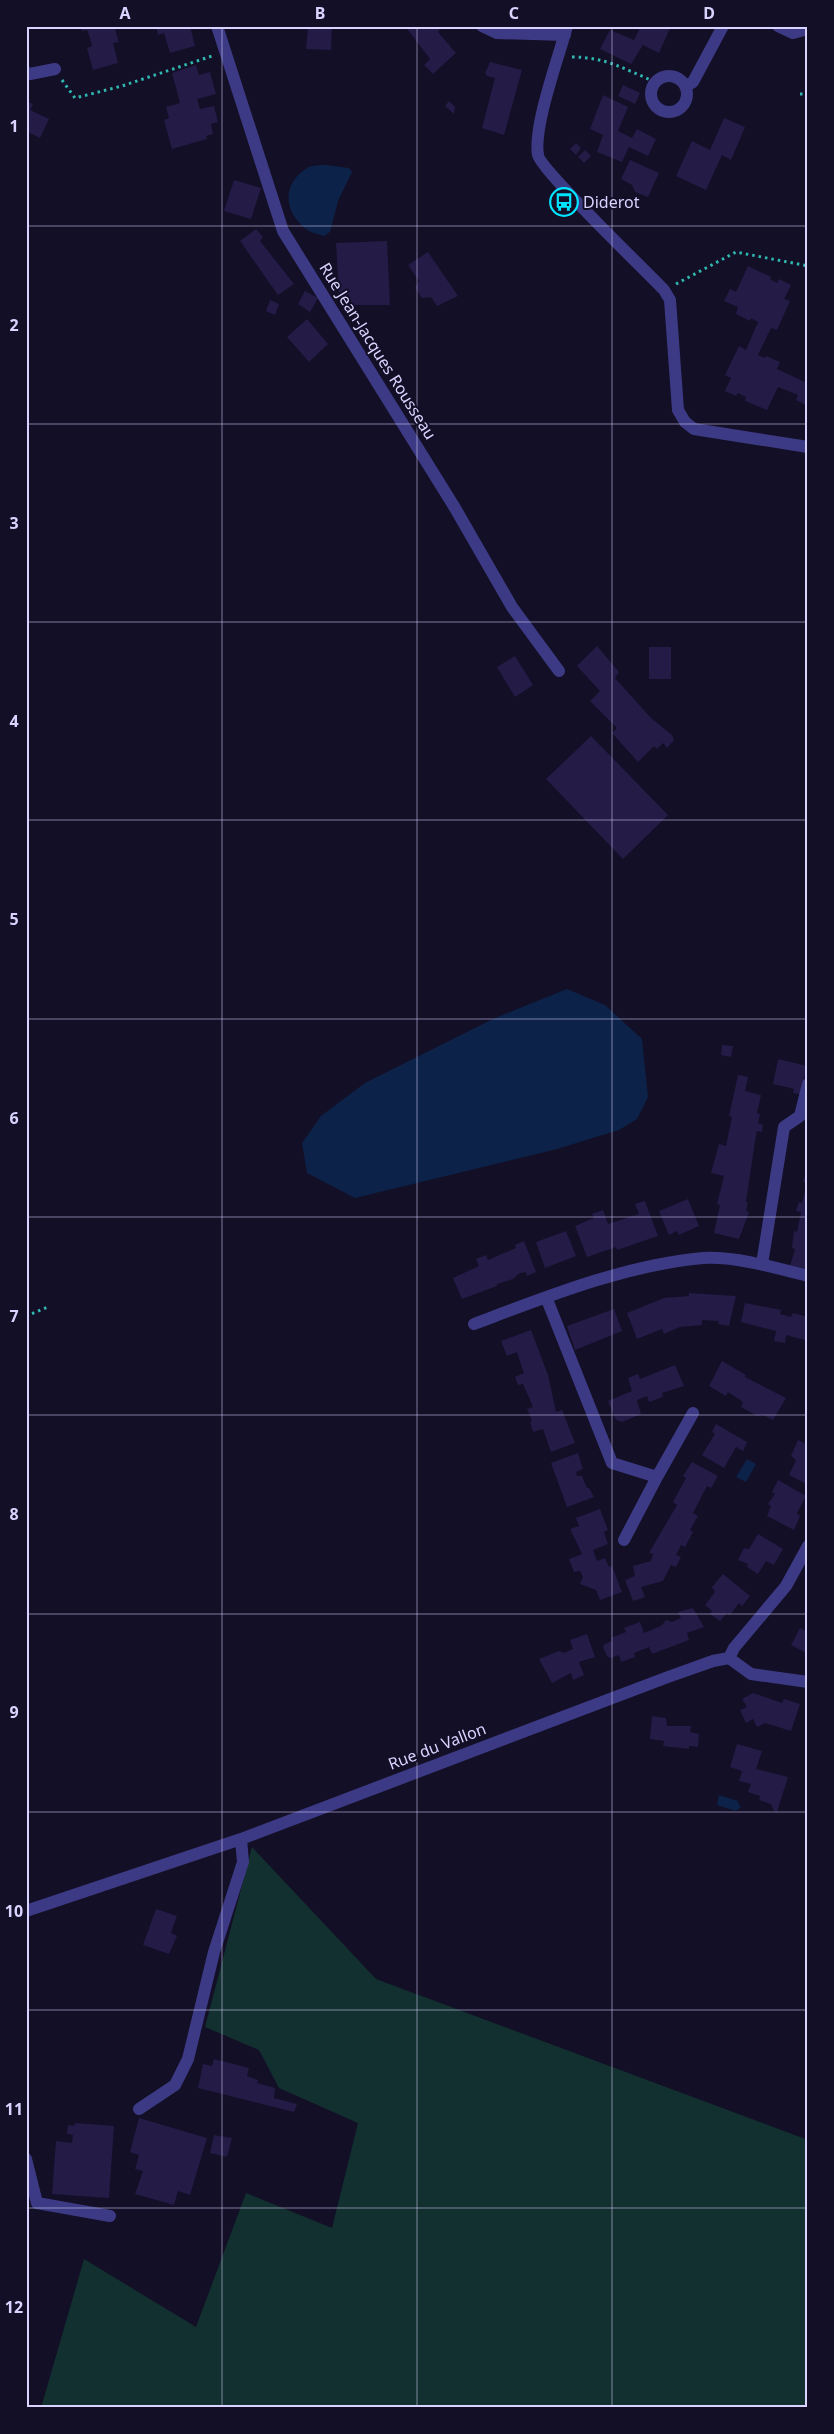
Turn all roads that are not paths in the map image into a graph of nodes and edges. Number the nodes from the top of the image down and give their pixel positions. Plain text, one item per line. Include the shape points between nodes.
1 (217, 26) edge
2 (482, 26) edge
3 (723, 26) edge
4 (778, 26) edge
5 (808, 29) edge
6 (566, 31) edge
7 (55, 69) road end
8 (26, 72) edge
9 (686, 86) junction
10 (808, 447) edge
11 (559, 670) dead end
12 (808, 1084) edge
13 (762, 1264) junction
14 (808, 1276) edge
15 (546, 1297) junction
16 (474, 1324) dead end
17 (693, 1413) dead end
18 (657, 1477) junction
19 (624, 1540) dead end
20 (808, 1546) edge
21 (730, 1658) junction
22 (808, 1682) edge
23 (241, 1839) junction
24 (26, 1911) edge
25 (140, 2109) dead end
26 (26, 2159) edge
27 (110, 2216) dead end

1 - 11 street, Rue Jean-Jacques Rousseau via 283,231 456,508 512,607
2 - 6 street via 497,33
3 - 9 street via 693,82
4 - 5 street via 793,33
6 - 10 street via 537,140 538,158 664,290 673,308 678,410 685,422 694,428
7 - 8 street
9 - 9 street via 687,98 681,108 669,112 654,104 651,92 661,78 672,76
12 - 13 street via 800,1116 784,1127
13 - 14 street
13 - 15 street via 704,1258 631,1271
15 - 16 street
15 - 18 street via 612,1462
17 - 18 street
18 - 19 street
20 - 21 street via 786,1586 734,1648
21 - 22 street via 751,1674
21 - 23 street, Rue du Vallon via 668,1677
23 - 24 street, Rue du Vallon
23 - 25 street via 244,1862 214,1952 188,2059 176,2085
26 - 27 street via 37,2203

